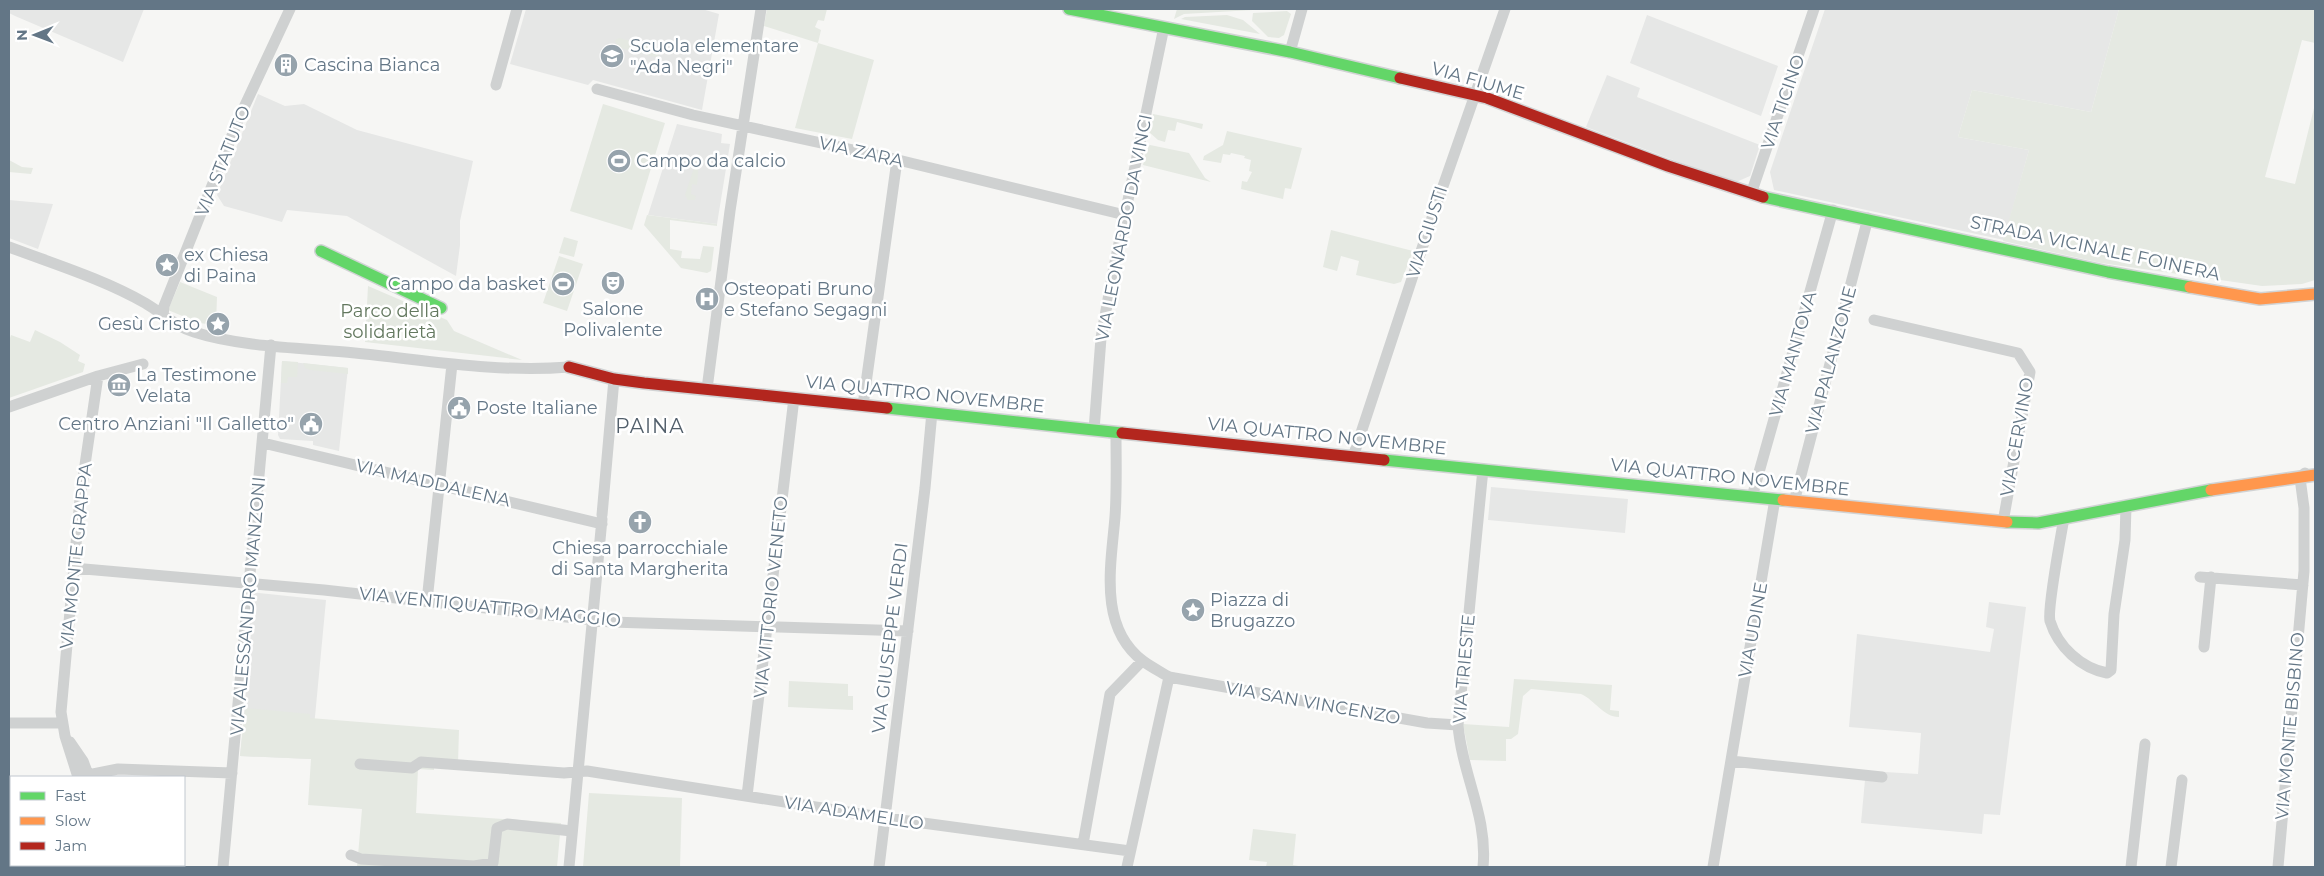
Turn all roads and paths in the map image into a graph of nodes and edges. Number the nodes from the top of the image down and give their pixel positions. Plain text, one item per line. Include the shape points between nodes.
1 (290, 9) edge
2 (517, 9) edge
3 (761, 9) edge
4 (1069, 9) edge
5 (1302, 9) edge
6 (1505, 9) edge
7 (1814, 9) edge
8 (1164, 27) junction
9 (1290, 52) junction
10 (496, 85) dead end
11 (597, 89) dead end
12 (1474, 95) junction
13 (743, 125) junction
14 (897, 160) junction
15 (1752, 194) junction
16 (1833, 210) junction
17 (1126, 216) junction
18 (1868, 218) junction
19 (9, 247) edge
20 (321, 251) dead end
21 (2315, 294) edge
22 (441, 308) dead end
23 (163, 316) junction
24 (1874, 320) dead end
25 (271, 345) junction
26 (143, 364) dead end
27 (452, 364) junction
28 (569, 367) joint
29 (98, 376) junction
30 (614, 379) junction
31 (706, 389) junction
32 (794, 398) junction
33 (864, 405) junction
34 (9, 407) edge
35 (932, 412) junction
36 (1094, 430) junction
37 (1116, 433) junction
38 (263, 443) junction
39 (1353, 457) junction
40 (1483, 469) junction
41 (2315, 472) edge
42 (2300, 478) junction
43 (439, 484) junction
44 (2230, 487) junction
45 (1752, 497) junction
46 (1775, 499) junction
47 (1794, 502) junction
48 (2126, 506) junction
49 (2064, 518) junction
50 (602, 519) junction
51 (2003, 522) junction
52 (73, 568) junction
53 (249, 583) junction
54 (2303, 585) junction
55 (427, 601) junction
56 (593, 620) junction
57 (768, 625) junction
58 (908, 631) junction
59 (2204, 647) dead end
60 (1142, 661) junction
61 (1169, 677) junction
62 (9, 722) edge
63 (62, 723) junction
64 (1458, 725) junction
65 (2145, 744) dead end
66 (1731, 761) junction
67 (360, 764) dead end
68 (579, 772) junction
69 (232, 773) junction
70 (83, 776) edge
71 (1882, 777) dead end
72 (2182, 780) dead end
73 (747, 796) junction
74 (886, 818) junction
75 (572, 832) junction
76 (1083, 844) junction
77 (1130, 851) junction
78 (351, 855) dead end
79 (223, 867) edge
80 (569, 867) edge
81 (879, 867) edge
82 (1127, 867) edge
83 (1483, 867) edge
84 (1713, 867) edge
85 (2130, 867) edge
86 (2171, 867) edge
87 (2278, 867) edge

1 - 23 street, VIA STATUTO via 239,118 164,306
2 - 10 street
3 - 13 street
4 - 8 main road, VIA FIUME
5 - 9 street
6 - 12 street, VIA GIUSTI
7 - 15 street, VIA TICINO
8 - 9 main road, VIA FIUME
8 - 17 street, VIA LEONARDO DA VINCI
9 - 12 main road, VIA FIUME
11 - 13 street, VIA ZARA
12 - 15 main road, VIA FIUME
12 - 39 street, VIA GIUSTI
13 - 14 street, VIA ZARA
13 - 31 street
14 - 17 street, VIA ZARA
14 - 33 street
15 - 16 main road, VIA FIUME
16 - 18 main road, VIA FIUME
16 - 45 street, VIA MANTOVA
17 - 36 street, VIA LEONARDO DA VINCI via 1101,338
18 - 21 main road, STRADA VICINALE FOINERA via 2108,272 2260,299
18 - 47 street, VIA PALANZONE
19 - 23 street via 90,278
20 - 22 main road
23 - 25 street via 196,332
24 - 51 street, VIA CERVINO via 2018,353 2030,372
25 - 27 street
25 - 38 street, VIA ALESSANDRO MANZONI
26 - 29 street
27 - 28 street via 513,369
27 - 43 street
28 - 30 main road, VIA QUATTRO NOVEMBRE
29 - 34 street
29 - 52 street, VIA MONTE GRAPPA
30 - 31 main road, VIA QUATTRO NOVEMBRE
30 - 50 street
31 - 32 main road, VIA QUATTRO NOVEMBRE
32 - 33 main road, VIA QUATTRO NOVEMBRE
32 - 57 street, VIA VITTORIO VENETO
33 - 35 main road, VIA QUATTRO NOVEMBRE
35 - 36 main road, VIA QUATTRO NOVEMBRE
35 - 58 street, VIA GIUSEPPE VERDI
36 - 37 main road, VIA QUATTRO NOVEMBRE
37 - 39 main road, VIA QUATTRO NOVEMBRE
37 - 60 street via 1110,596 1114,619 1124,639
38 - 43 street, VIA MADDALENA
38 - 53 street, VIA ALESSANDRO MANZONI
39 - 40 main road, VIA QUATTRO NOVEMBRE
40 - 45 main road, VIA QUATTRO NOVEMBRE
40 - 64 street, VIA TRIESTE
41 - 42 main road
41 - 44 main road
42 - 44 main road
42 - 54 street, VIA MONTE BISBINO via 2304,508
43 - 50 street, VIA MADDALENA
43 - 55 street
44 - 48 main road
45 - 46 main road, VIA QUATTRO NOVEMBRE
46 - 47 main road, VIA QUATTRO NOVEMBRE
46 - 66 street, VIA UDINE
47 - 51 main road, VIA QUATTRO NOVEMBRE
48 - 49 main road
48 - 49 street via 2111,670 2107,673 2076,660 2062,644 2049,620
49 - 51 main road, VIA QUATTRO NOVEMBRE via 2038,523
50 - 56 street
52 - 53 street, VIA VENTIQUATTRO MAGGIO
52 - 63 street, VIA MONTE GRAPPA
53 - 55 street, VIA VENTIQUATTRO MAGGIO
53 - 69 street, VIA ALESSANDRO MANZONI
54 - 59 street via 2206,577
54 - 87 street, VIA MONTE BISBINO
55 - 56 street, VIA VENTIQUATTRO MAGGIO
56 - 57 street, VIA VENTIQUATTRO MAGGIO
56 - 68 street
57 - 58 street, VIA VENTIQUATTRO MAGGIO
57 - 73 street, VIA VITTORIO VENETO
58 - 74 street, VIA GIUSEPPE VERDI
60 - 61 street
60 - 76 street via 1110,694
61 - 64 street, VIA SAN VINCENZO via 1427,723
61 - 77 street
62 - 63 street
63 - 70 street, VIA MONTE GRAPPA via 65,736 74,746
64 - 83 street, VIA TRIESTE via 1462,752 1480,810
65 - 85 street
66 - 71 street
66 - 84 street, VIA UDINE
67 - 68 street, VIA ADAMELLO via 412,768 421,762
68 - 73 street, VIA ADAMELLO
68 - 75 street
69 - 70 street via 118,769
69 - 79 street, VIA ALESSANDRO MANZONI
72 - 86 street
73 - 74 street, VIA ADAMELLO
74 - 76 street, VIA ADAMELLO
74 - 81 street, VIA GIUSEPPE VERDI
75 - 78 street via 507,824 497,828 494,862 474,866 360,859
75 - 80 street
76 - 77 street, VIA ADAMELLO
77 - 82 street

